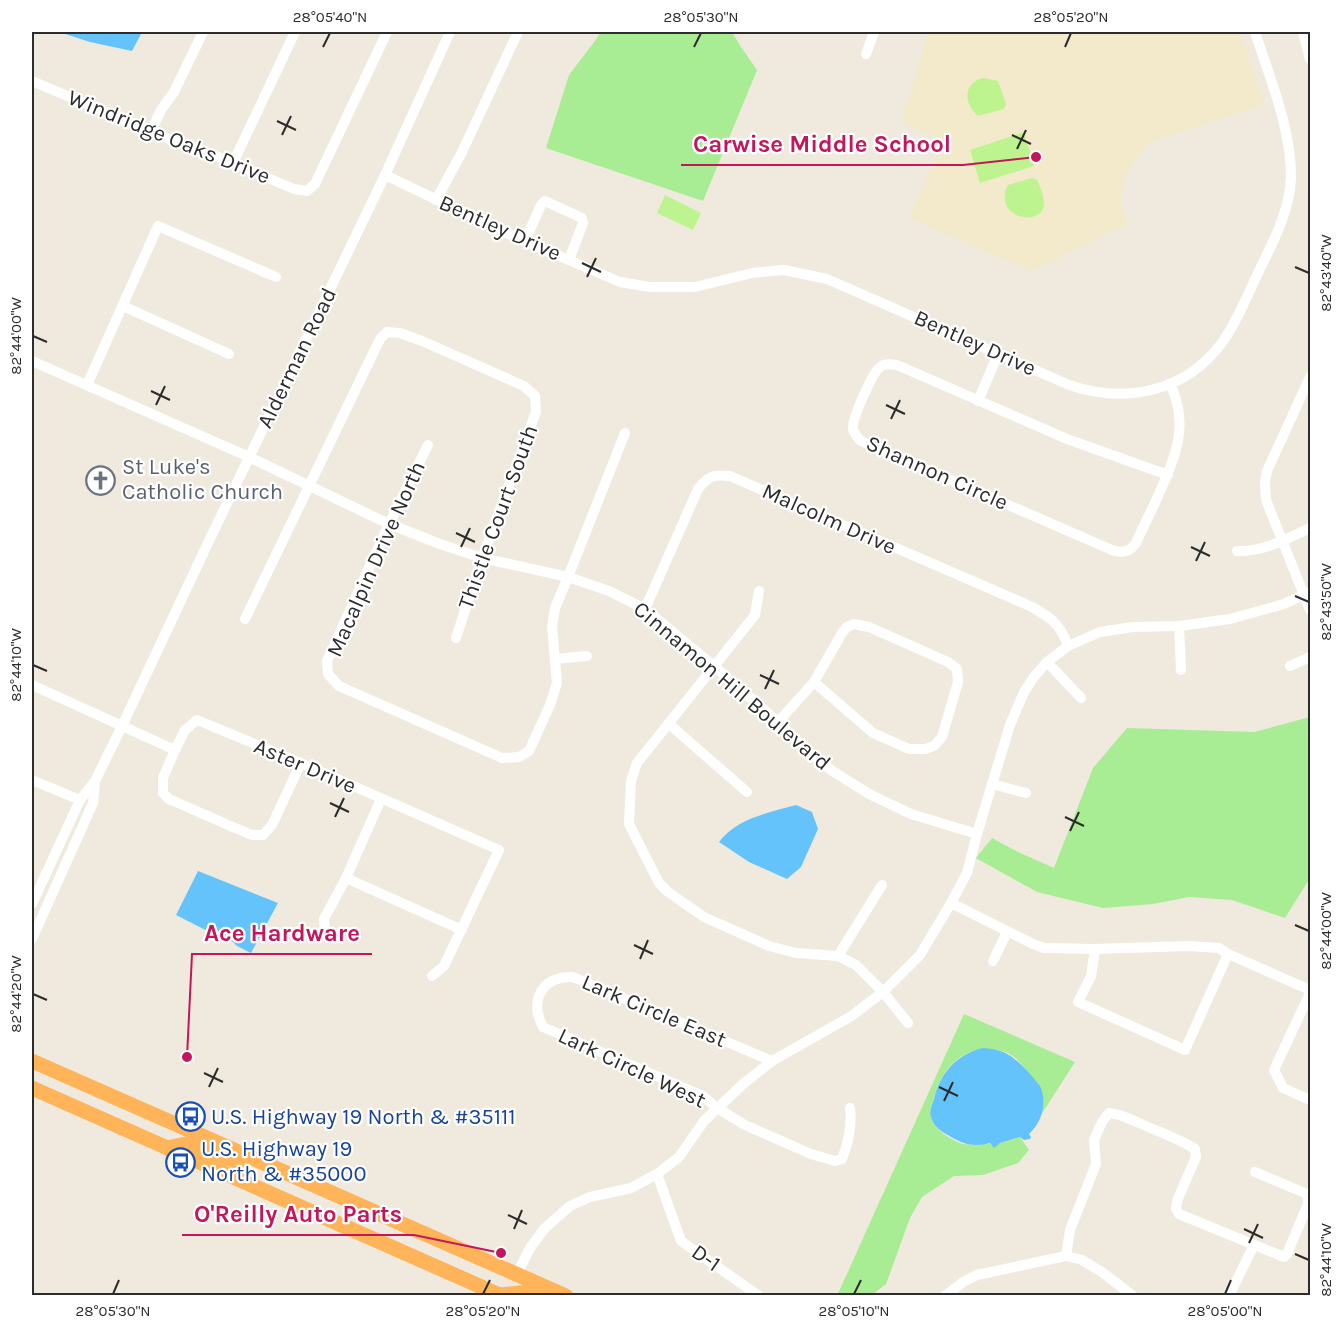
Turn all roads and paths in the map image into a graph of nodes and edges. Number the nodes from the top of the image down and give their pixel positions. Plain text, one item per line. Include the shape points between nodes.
1 (203, 32) edge
2 (295, 32) edge
3 (387, 32) edge
4 (450, 32) edge
5 (518, 32) edge
6 (874, 32) edge
7 (1255, 32) edge
8 (1303, 32) edge
9 (866, 54) dead end
10 (1311, 59) edge
11 (32, 81) edge
12 (151, 131) junction
13 (233, 163) junction
14 (385, 175) junction
15 (436, 200) junction
16 (525, 241) junction
17 (569, 260) junction
18 (276, 277) dead end
19 (123, 306) junction
20 (229, 354) dead end
21 (998, 354) junction
22 (32, 361) edge
23 (1311, 377) edge
24 (1170, 384) junction
25 (87, 385) junction
26 (978, 401) junction
27 (625, 433) dead end
28 (428, 445) dead end
29 (249, 457) junction
30 (1168, 475) junction
31 (309, 486) junction
32 (389, 524) junction
33 (1311, 528) edge
34 (1282, 541) junction
35 (1237, 551) dead end
36 (482, 558) junction
37 (568, 577) junction
38 (759, 591) dead end
39 (1308, 593) edge
40 (645, 609) junction
41 (1311, 610) edge
42 (245, 619) dead end
43 (1179, 626) junction
44 (456, 638) dead end
45 (1068, 646) junction
46 (587, 656) dead end
47 (1311, 657) edge
48 (555, 659) junction
49 (1047, 662) junction
50 (714, 666) junction
51 (1290, 666) dead end
52 (1182, 670) dead end
53 (814, 682) junction
54 (32, 685) edge
55 (1081, 698) dead end
56 (778, 722) junction
57 (669, 724) junction
58 (122, 726) junction
59 (175, 750) junction
60 (301, 763) junction
61 (32, 780) edge
62 (95, 781) junction
63 (992, 784) junction
64 (747, 792) dead end
65 (1026, 793) dead end
66 (381, 799) junction
67 (80, 800) junction
68 (977, 834) junction
69 (346, 878) junction
70 (882, 885) dead end
71 (951, 903) junction
72 (32, 904) edge
73 (462, 930) junction
74 (325, 932) dead end
75 (1007, 932) junction
76 (32, 939) edge
77 (1095, 949) junction
78 (1228, 954) junction
79 (838, 956) junction
80 (993, 961) dead end
81 (432, 975) dead end
82 (1311, 992) edge
83 (883, 993) junction
84 (539, 995) joint
85 (908, 1023) dead end
86 (32, 1061) edge
87 (772, 1061) junction
88 (32, 1088) edge
89 (1311, 1100) edge
90 (717, 1108) junction
91 (850, 1108) dead end
92 (168, 1148) junction
93 (1255, 1172) dead end
94 (657, 1174) junction
95 (370, 1210) junction
96 (1254, 1245) junction
97 (1066, 1256) junction
98 (517, 1274) junction
99 (501, 1295) edge
100 (536, 1296) edge
101 (566, 1296) edge
102 (759, 1296) edge
103 (945, 1296) edge
104 (1133, 1296) edge
105 (1229, 1296) edge

1 - 12 street
2 - 13 street
3 - 13 street, Windridge Oaks Drive via 315,184 307,191
4 - 14 street, Alderman Road
5 - 15 street
6 - 9 street
7 - 24 street, Bentley Drive via 1284,121 1290,154 1286,208 1226,338 1202,364
8 - 10 street
11 - 12 street, Windridge Oaks Drive
12 - 13 street, Windridge Oaks Drive
14 - 15 street, Bentley Drive
14 - 29 street, Alderman Road
15 - 16 street, Bentley Drive
16 - 17 street, Bentley Drive
16 - 17 street via 545,201 582,218
17 - 21 street, Bentley Drive via 620,282 650,287 695,287 752,273 784,270 830,280
18 - 19 street via 158,226
19 - 20 street
19 - 25 street
21 - 24 street, Bentley Drive via 1069,385 1098,393 1137,393
21 - 26 street
22 - 25 street, Cinnamon Hill Boulevard
23 - 34 street via 1265,481 1266,500
24 - 30 street, Shannon Circle via 1178,407 1179,431
25 - 29 street, Cinnamon Hill Boulevard
26 - 30 street, Shannon Circle via 1067,439
26 - 30 street, Shannon Circle via 897,365 886,364 875,372 853,427 861,441 1117,552 1134,546
27 - 37 street
28 - 32 street, Macalpin Drive North
29 - 31 street, Cinnamon Hill Boulevard
29 - 58 street, Alderman Road
31 - 32 street, Cinnamon Hill Boulevard
31 - 36 street, Thistle Court South via 380,339 387,332 422,341 524,386 535,396 536,412
31 - 42 street
32 - 36 street, Cinnamon Hill Boulevard
32 - 48 street, Macalpin Drive North via 327,661 328,674 339,686 502,758 519,757 529,751 550,705 557,683
33 - 34 street
34 - 35 street via 1250,552
34 - 39 street
36 - 37 street, Cinnamon Hill Boulevard
36 - 44 street, Thistle Court South
37 - 40 street, Cinnamon Hill Boulevard
37 - 48 street via 555,608
38 - 50 street via 755,615
39 - 41 street
39 - 43 street via 1258,612
40 - 45 street, Malcolm Drive via 698,489 718,474 1029,606 1049,617 1063,632
40 - 50 street, Cinnamon Hill Boulevard
43 - 45 street via 1114,629
43 - 52 street
45 - 49 street
46 - 48 street
47 - 51 street
49 - 55 street
49 - 63 street via 1017,706
50 - 56 street, Cinnamon Hill Boulevard
50 - 57 street
53 - 53 street via 842,633 854,624 948,662 957,669 958,682 942,737 925,749 909,749 873,733
53 - 56 street
54 - 58 street
56 - 68 street, Cinnamon Hill Boulevard via 831,770 869,794 911,814
57 - 64 street
57 - 79 street via 637,763 629,794 629,824 659,883 704,917 769,946
58 - 59 street
58 - 62 street, Alderman Road
59 - 60 street, Aster Drive via 185,730 197,720
59 - 60 street via 163,778 163,794 252,835 263,835 272,825
60 - 66 street, Aster Drive
61 - 67 street
62 - 67 street, Alderman Road
62 - 76 street, Alderman Road via 93,803
63 - 65 street
63 - 68 street
66 - 69 street
66 - 73 street, Aster Drive via 499,850
67 - 72 street, Alderman Road
68 - 71 street via 967,873
69 - 73 street
69 - 74 street via 324,919
70 - 79 street
71 - 75 street
71 - 83 street via 920,955
73 - 81 street via 444,966
75 - 77 street via 1044,948
75 - 80 street
77 - 78 street via 1189,946 1219,948
77 - 78 street via 1091,976 1078,1002 1185,1050
78 - 82 street
79 - 83 street via 856,965
82 - 89 street via 1274,1070 1283,1088
83 - 85 street
83 - 87 street via 850,1017
84 - 87 street, Lark Circle East via 552,981 573,976
84 - 90 street, Lark Circle West via 536,1004 543,1026 703,1096
86 - 95 highway
87 - 90 street
88 - 92 highway
90 - 91 street via 745,1125 835,1161 842,1159 846,1148
90 - 94 street via 679,1157
92 - 95 highway via 192,1145 338,1206
92 - 99 highway
93 - 96 street via 1305,1193 1308,1204 1284,1257
94 - 98 street via 631,1188 570,1206 545,1228
94 - 102 street, D-1 via 681,1241
95 - 98 highway
96 - 97 street via 1179,1214 1177,1201 1196,1157 1195,1149 1109,1113 1095,1140 1096,1164 1070,1230
96 - 105 street
97 - 103 street via 977,1275
97 - 104 street via 1082,1260
98 - 101 highway
99 - 100 highway via 529,1292

